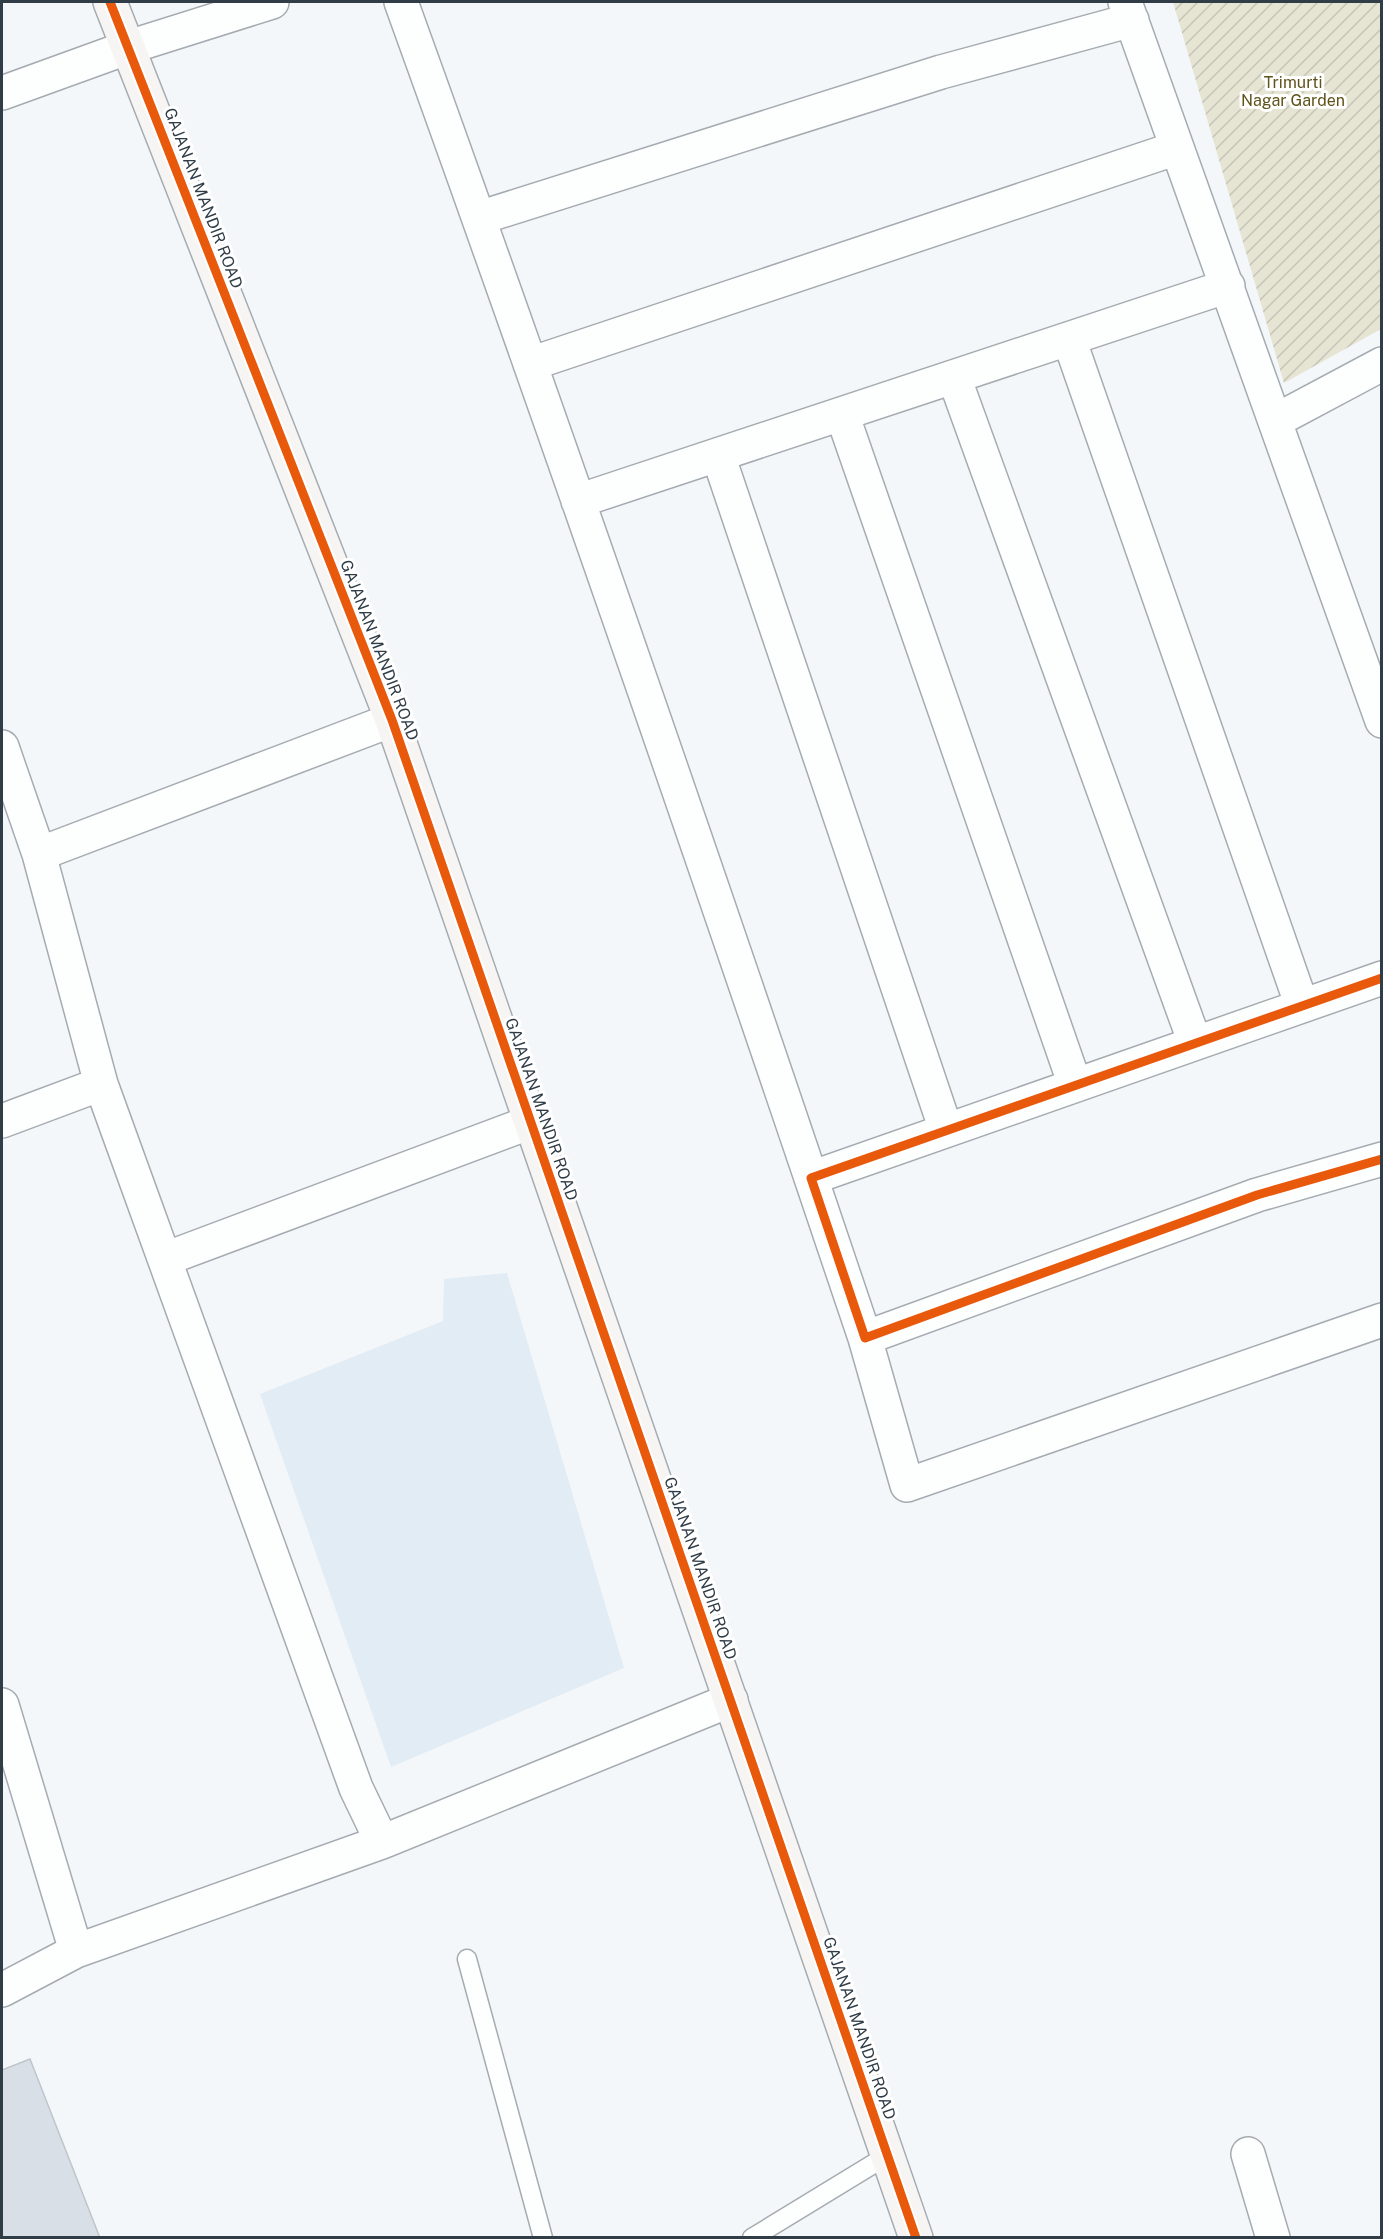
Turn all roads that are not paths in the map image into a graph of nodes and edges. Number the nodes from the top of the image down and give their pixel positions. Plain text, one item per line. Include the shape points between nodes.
1 (110, 2) edge
2 (272, 2) edge
3 (401, 2) edge
4 (1129, 11) edge
5 (129, 47) junction
6 (2, 93) edge
7 (1177, 148) junction
8 (479, 218) junction
9 (1228, 286) junction
10 (1069, 339) junction
11 (530, 364) junction
12 (1382, 364) edge
13 (954, 377) junction
14 (842, 414) junction
15 (1275, 421) junction
16 (718, 455) junction
17 (578, 501) junction
18 (392, 720) junction
19 (1382, 722) edge
20 (2, 747) edge
21 (39, 854) junction
22 (1382, 978) edge
23 (1302, 1006) junction
24 (1195, 1043) junction
25 (101, 1084) junction
26 (1075, 1084) junction
27 (2, 1121) edge
28 (531, 1122) junction
29 (945, 1130) junction
30 (1382, 1159) edge
31 (811, 1178) junction
32 (165, 1259) junction
33 (1382, 1320) edge
34 (864, 1338) junction
35 (731, 1700) junction
36 (2, 1705) edge
37 (382, 1842) junction
38 (76, 1951) junction
39 (467, 1959) dead end
40 (2, 1990) edge
41 (1248, 2154) dead end
42 (888, 2155) junction
43 (543, 2238) edge
44 (752, 2238) edge
45 (916, 2238) edge
46 (1273, 2238) edge

1 - 5 street, GAJANAN MANDIR ROAD
2 - 5 street
3 - 8 street
4 - 7 street
4 - 8 street
5 - 6 street
5 - 18 street, GAJANAN MANDIR ROAD
7 - 9 street
7 - 11 street
8 - 11 street
9 - 10 street
9 - 15 street
10 - 13 street
10 - 23 street
11 - 17 street
12 - 15 street
13 - 14 street
13 - 24 street
14 - 16 street
14 - 26 street
15 - 19 street
16 - 17 street
16 - 29 street
17 - 31 street
18 - 21 street
18 - 28 street, GAJANAN MANDIR ROAD
20 - 21 street
21 - 25 street
22 - 23 street
23 - 24 street
24 - 26 street
25 - 27 street
25 - 32 street
26 - 29 street
28 - 32 street
28 - 35 street, GAJANAN MANDIR ROAD
29 - 31 street
30 - 34 street via 1257,1195
31 - 34 street
32 - 37 street via 356,1788
33 - 34 street via 907,1485
35 - 37 street
35 - 42 street, GAJANAN MANDIR ROAD
36 - 38 street
37 - 38 street
38 - 40 street
39 - 43 lane
41 - 46 street
42 - 44 lane
42 - 45 street, GAJANAN MANDIR ROAD

